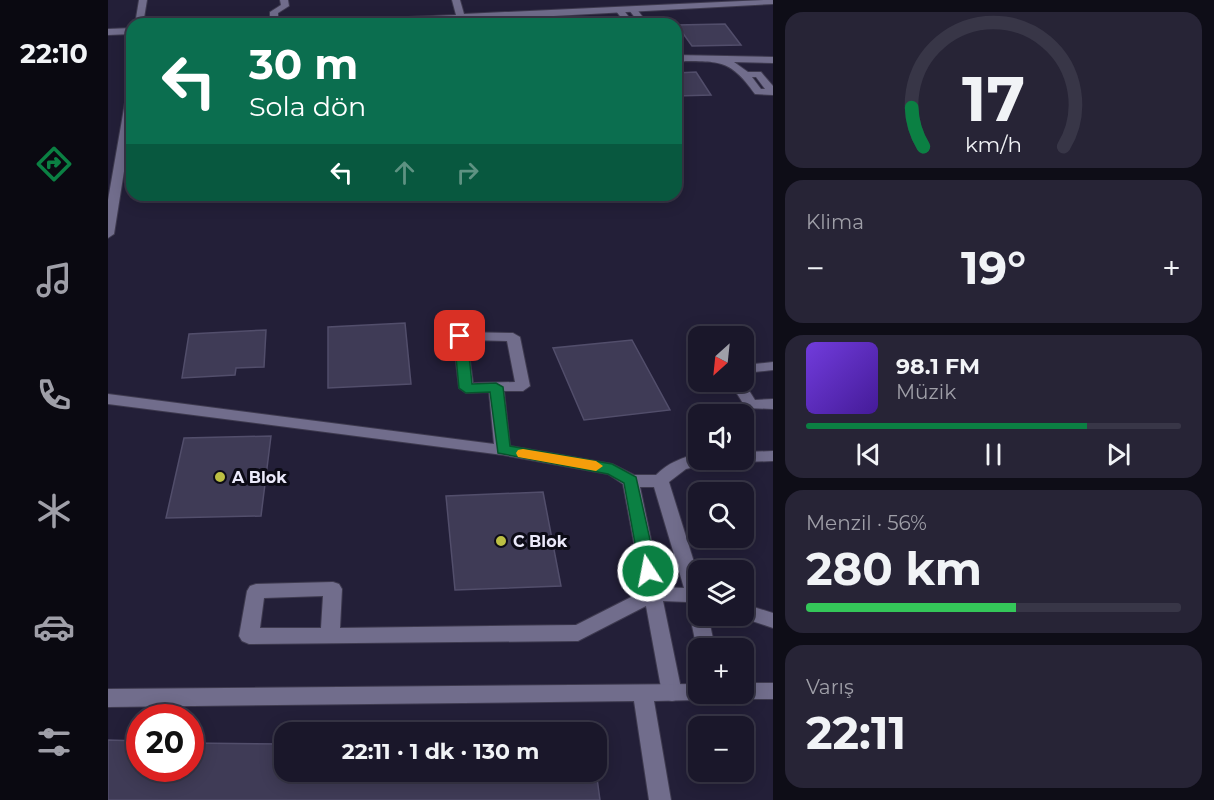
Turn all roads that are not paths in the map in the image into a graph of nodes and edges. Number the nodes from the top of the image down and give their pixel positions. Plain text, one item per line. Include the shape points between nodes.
1 (143, 0) edge
2 (284, 0) edge
3 (456, 0) edge
4 (773, 2) edge
5 (633, 10) junction
6 (620, 11) junction
7 (140, 18) edge
8 (274, 18) edge
9 (461, 18) joint
10 (625, 18) edge
11 (639, 18) edge
12 (126, 31) edge
13 (108, 32) edge
14 (682, 58) edge
15 (773, 60) edge
16 (727, 61) junction
17 (746, 75) dead end
18 (126, 132) edge
19 (108, 234) edge
20 (773, 366) edge
21 (754, 368) edge
22 (496, 387) junction
23 (743, 392) edge
24 (108, 399) edge
25 (773, 404) edge
26 (503, 450) junction
27 (773, 456) edge
28 (754, 457) edge
29 (688, 462) edge
30 (631, 481) junction
31 (660, 481) junction
32 (688, 567) edge
33 (653, 594) junction
34 (688, 595) edge
35 (754, 614) edge
36 (773, 621) edge
37 (330, 635) junction
38 (773, 691) edge
39 (643, 692) junction
40 (688, 692) edge
41 (754, 692) edge
42 (672, 693) junction
43 (108, 698) edge
44 (660, 800) edge

1 - 7 street
2 - 8 street via 285,6 274,12
3 - 9 street
4 - 5 street
5 - 6 street
5 - 11 street
6 - 9 street
6 - 10 street
12 - 13 street
14 - 16 street
15 - 16 street
16 - 17 street
18 - 19 street
20 - 21 street
22 - 22 street via 466,388 460,336 513,337 523,386
22 - 26 street
23 - 25 street via 751,405
24 - 26 street
26 - 30 street via 612,469
27 - 28 street
29 - 31 street via 671,468
30 - 31 street
30 - 33 street
31 - 32 street
33 - 34 street
33 - 37 street via 578,633
33 - 42 street
35 - 36 street
37 - 37 street via 333,589 255,591 249,636
38 - 41 street
39 - 42 street
39 - 43 street
39 - 44 street
40 - 42 street

